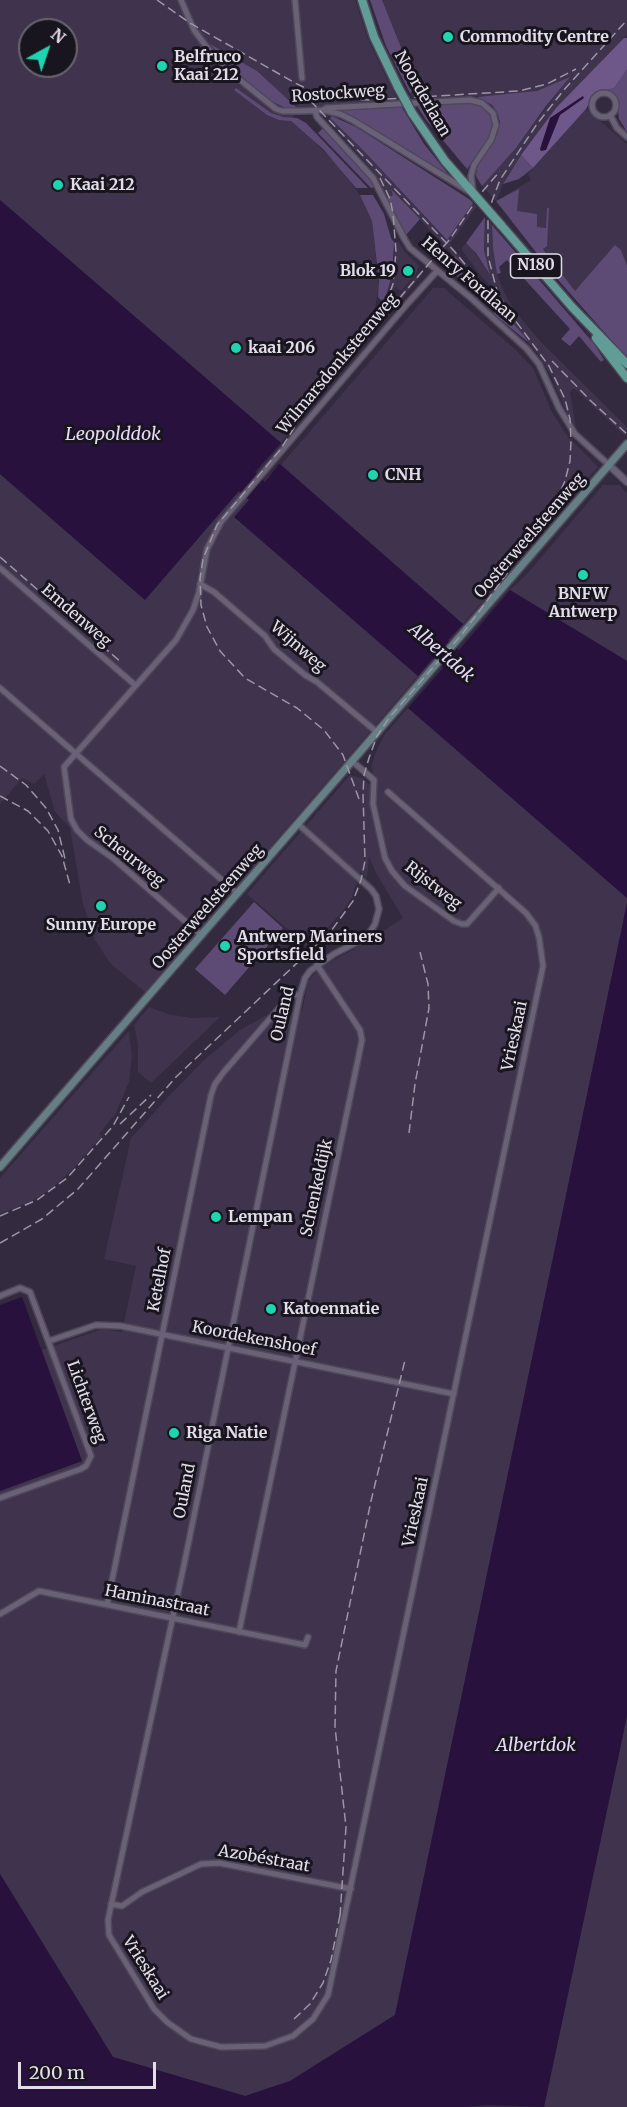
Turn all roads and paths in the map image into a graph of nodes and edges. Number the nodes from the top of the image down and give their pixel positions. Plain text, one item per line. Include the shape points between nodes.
1 (181, 0) edge
2 (295, 0) edge
3 (362, 0) edge
4 (303, 78) dead end
5 (323, 110) junction
6 (315, 111) junction
7 (610, 115) junction
8 (627, 136) edge
9 (473, 193) junction
10 (437, 271) junction
11 (572, 307) junction
12 (627, 364) edge
13 (627, 378) edge
14 (627, 444) edge
15 (609, 465) junction
16 (627, 482) edge
17 (0, 568) edge
18 (200, 584) junction
19 (135, 685) junction
20 (0, 688) edge
21 (378, 733) junction
22 (76, 753) junction
23 (352, 761) junction
24 (388, 792) dead end
25 (298, 824) junction
26 (499, 888) junction
27 (237, 893) junction
28 (201, 934) junction
29 (317, 965) junction
30 (300, 995) junction
31 (0, 1167) edge
32 (0, 1296) edge
33 (163, 1335) junction
34 (49, 1341) junction
35 (227, 1348) junction
36 (295, 1361) junction
37 (454, 1394) junction
38 (0, 1498) edge
39 (107, 1605) junction
40 (0, 1614) edge
41 (172, 1617) junction
42 (239, 1632) junction
43 (308, 1637) dead end
44 (351, 1889) junction
45 (111, 1905) junction
46 (108, 1920) joint

1 - 6 street, Rostockweg via 192,26 210,52 257,96 282,111
2 - 4 street
3 - 9 main road, Noorderlaan / N180, bridge via 374,37 412,113
5 - 6 street, Rostockweg
5 - 9 street, Noorderlaan via 340,114
5 - 9 street, Rostockweg via 470,100 482,103 493,113 496,124 472,170
6 - 10 street, Henry Fordlaan via 373,178 405,240
7 - 7 street via 615,100 610,94 598,94 591,103 593,111 599,116
7 - 8 street
9 - 11 main road, Noorderlaan / N180, bridge
10 - 15 street, Henry Fordlaan via 531,353 572,430
10 - 18 street, Wilmarsdonksteenweg via 221,522 210,542
11 - 12 main road, Noorderlaan / N180
11 - 13 main road, Noorderlaan / N180
14 - 15 main road, Oosterweelsteenweg
15 - 16 street
15 - 21 main road, Oosterweelsteenweg
17 - 19 street, Emdenweg
18 - 19 street via 193,610 176,640
18 - 21 street, Wijnweg
19 - 22 street
20 - 22 street
21 - 23 main road, Oosterweelsteenweg
22 - 27 street
22 - 28 street, Scheurweg via 64,767 71,819 77,830
23 - 25 main road, Oosterweelsteenweg
23 - 26 street, Rijstweg via 374,780 373,804 385,858 405,886 462,924 467,924
24 - 26 street, Vrieskaai
25 - 27 main road, Oosterweelsteenweg
25 - 29 street via 371,889 379,909 367,937
26 - 37 street, Vrieskaai via 535,925 543,966
27 - 28 main road, Oosterweelsteenweg
28 - 31 main road, Oosterweelsteenweg
29 - 30 street, Ouland via 305,978
29 - 36 street, Schenkeldijk via 360,1030 362,1040
30 - 33 street, Ketelhof via 287,999 215,1084
30 - 35 street, Ouland
32 - 34 street, Lichterweg via 20,1288 30,1292
33 - 34 street, Koordekenshoef via 107,1324
33 - 35 street, Koordekenshoef
33 - 39 street, Ketelhof
34 - 38 street, Lichterweg via 90,1461 81,1469
35 - 36 street, Koordekenshoef
35 - 41 street, Ouland
36 - 37 street, Koordekenshoef
36 - 42 street, Schenkeldijk
37 - 44 street, Vrieskaai
39 - 40 street, Haminastraat via 39,1591
39 - 41 street, Haminastraat
41 - 42 street, Haminastraat
41 - 45 street, Ouland
42 - 43 street, Haminastraat via 305,1645
44 - 45 street, Azobéstraat via 219,1863 201,1864 122,1906
44 - 46 street, Vrieskaai via 328,1995 313,2019 293,2036 265,2046 234,2048 207,2044 191,2039 167,2022 154,2009 121,1957 109,1935
45 - 46 street, Ouland

